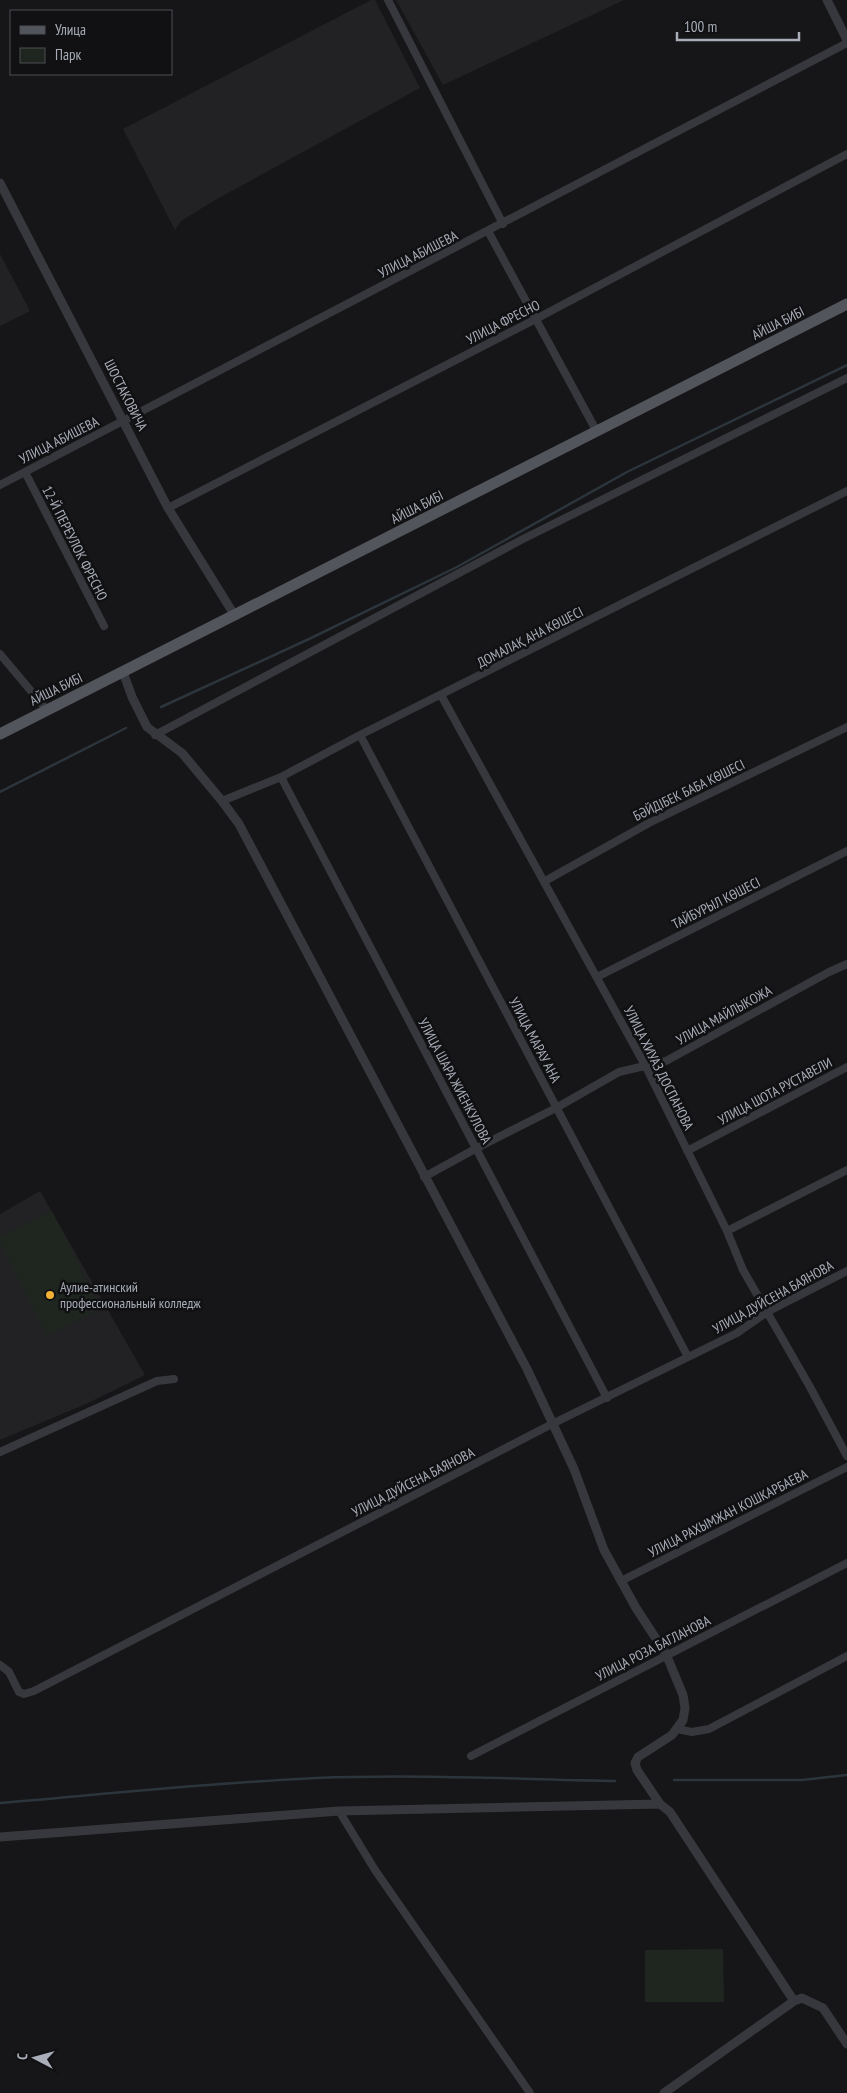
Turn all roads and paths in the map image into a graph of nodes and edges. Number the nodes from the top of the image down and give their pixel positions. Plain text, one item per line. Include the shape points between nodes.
1 (388, 0) edge
2 (827, 0) edge
3 (847, 42) edge
4 (847, 154) edge
5 (0, 183) edge
6 (503, 224) junction
7 (488, 231) junction
8 (847, 304) edge
9 (534, 320) junction
10 (847, 378) edge
11 (124, 420) junction
12 (597, 432) junction
13 (24, 472) junction
14 (0, 485) edge
15 (847, 491) edge
16 (168, 508) junction
17 (235, 616) junction
18 (104, 626) dead end
19 (0, 654) edge
20 (124, 672) junction
21 (441, 695) junction
22 (47, 710) junction
23 (847, 727) edge
24 (0, 734) edge
25 (155, 735) junction
26 (360, 735) junction
27 (281, 777) junction
28 (222, 801) junction
29 (847, 851) edge
30 (545, 881) junction
31 (847, 964) edge
32 (597, 977) junction
33 (646, 1067) junction
34 (847, 1067) edge
35 (556, 1108) junction
36 (477, 1148) junction
37 (687, 1151) junction
38 (847, 1170) edge
39 (424, 1177) junction
40 (727, 1232) junction
41 (847, 1271) edge
42 (767, 1312) junction
43 (688, 1357) junction
44 (174, 1379) dead end
45 (607, 1398) junction
46 (552, 1424) junction
47 (0, 1452) edge
48 (847, 1456) edge
49 (847, 1467) edge
50 (847, 1563) edge
51 (621, 1581) junction
52 (666, 1654) junction
53 (847, 1656) edge
54 (0, 1665) edge
55 (677, 1730) junction
56 (471, 1756) dead end
57 (660, 1804) junction
58 (339, 1811) junction
59 (0, 1837) edge
60 (794, 2002) junction
61 (847, 2044) edge
62 (530, 2093) edge
63 (664, 2093) edge

1 - 6 street
2 - 3 street
3 - 6 street, УЛИЦА АБИШЕВА
4 - 9 street, УЛИЦА ФРЕСНО
5 - 11 street, ШОСТАКОВИЧА
6 - 7 street, УЛИЦА АБИШЕВА
7 - 9 street
7 - 11 street, УЛИЦА АБИШЕВА
8 - 12 main road, АЙША БИБІ
9 - 12 street
9 - 16 street, УЛИЦА ФРЕСНО
10 - 25 street via 512,545
11 - 13 street, УЛИЦА АБИШЕВА
11 - 16 street, ШОСТАКОВИЧА
12 - 17 main road, АЙША БИБІ
13 - 14 street, УЛИЦА АБИШЕВА
13 - 18 street, 12-Й ПЕРЕУЛОК ФРЕСНО
15 - 21 street, ДОМАЛАҚ АНА КӨШЕСІ
16 - 17 street, ШОСТАКОВИЧА
17 - 20 main road, АЙША БИБІ
19 - 22 street
20 - 22 main road, АЙША БИБІ
20 - 25 street via 146,727
21 - 26 street, ДОМАЛАҚ АНА КӨШЕСІ
21 - 30 street, УЛИЦА ХИУАЗ ДОСПАНОВА
22 - 24 main road, АЙША БИБІ
23 - 30 street, БӘЙДІБЕК БАБА КӨШЕСІ via 649,823
25 - 28 street via 182,753
26 - 27 street, ДОМАЛАҚ АНА КӨШЕСІ
26 - 35 street, УЛИЦА МАРАУ АНА
27 - 28 street, ДОМАЛАҚ АНА КӨШЕСІ
27 - 36 street, УЛИЦА ШАРА ЖИЕНКУЛОВА
28 - 39 street via 239,824
29 - 32 street, ТАЙБУРЫЛ КӨШЕСІ
30 - 32 street, УЛИЦА ХИУАЗ ДОСПАНОВА
31 - 33 street, УЛИЦА МАЙЛЫКОЖА via 666,1061
32 - 33 street, УЛИЦА ХИУАЗ ДОСПАНОВА
33 - 35 street, УЛИЦА МАЙЛЫКОЖА via 619,1072
33 - 37 street, УЛИЦА ХИУАЗ ДОСПАНОВА
34 - 37 street, УЛИЦА ШОТА РУСТАВЕЛИ
35 - 36 street, УЛИЦА МАЙЛЫКОЖА
35 - 43 street, УЛИЦА МАРАУ АНА
36 - 39 street, УЛИЦА МАЙЛЫКОЖА
36 - 45 street, УЛИЦА ШАРА ЖИЕНКУЛОВА
37 - 40 street, УЛИЦА ХИУАЗ ДОСПАНОВА
38 - 40 street
39 - 46 street via 527,1369
40 - 42 street, УЛИЦА ХИУАЗ ДОСПАНОВА via 743,1270
41 - 42 street, УЛИЦА ДУЙСЕНА БАЯНОВА
42 - 43 street, УЛИЦА ДУЙСЕНА БАЯНОВА via 737,1333
42 - 48 street, УЛИЦА ХИУАЗ ДОСПАНОВА
43 - 45 street, УЛИЦА ДУЙСЕНА БАЯНОВА
44 - 47 street via 157,1381
45 - 46 street, УЛИЦА ДУЙСЕНА БАЯНОВА
46 - 51 street via 588,1502 604,1550
46 - 54 street, УЛИЦА ДУЙСЕНА БАЯНОВА via 34,1691 19,1692 9,1672
49 - 51 street, УЛИЦА РАХЫМЖАН КОШКАРБАЕВА
50 - 52 street, УЛИЦА РОЗА БАГЛАНОВА
51 - 52 street
52 - 55 street via 683,1694 685,1708
52 - 56 street, УЛИЦА РОЗА БАГЛАНОВА
53 - 55 street via 709,1729
55 - 57 street via 638,1757 635,1763 636,1770
57 - 58 street
57 - 60 street via 670,1812
58 - 59 street
58 - 62 street via 375,1870
60 - 61 street via 802,1998 824,2008
60 - 63 street

